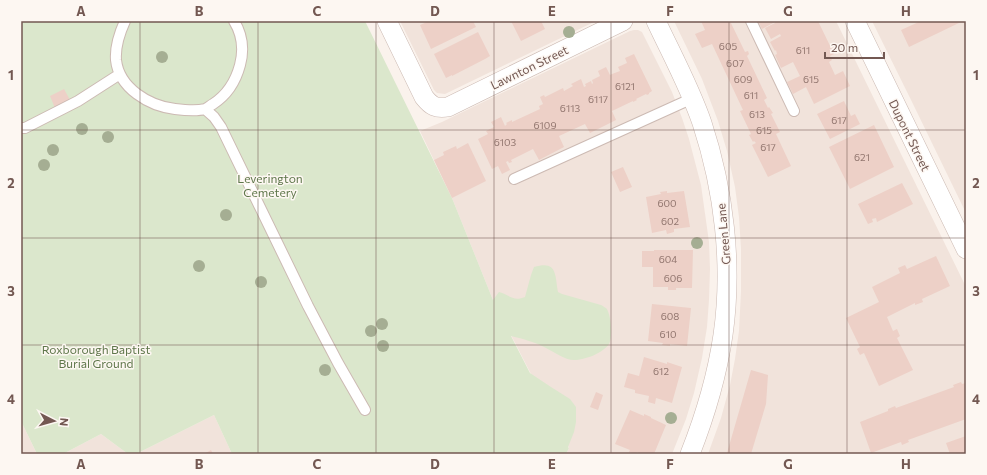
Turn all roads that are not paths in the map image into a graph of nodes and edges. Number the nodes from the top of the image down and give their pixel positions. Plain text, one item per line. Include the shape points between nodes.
1 (125, 21) edge
2 (234, 21) edge
3 (387, 21) edge
4 (623, 21) edge
5 (656, 21) edge
6 (751, 21) edge
7 (855, 21) edge
8 (120, 74) junction
9 (692, 98) junction
10 (205, 109) junction
11 (794, 111) dead end
12 (21, 128) edge
13 (514, 180) dead end
14 (966, 249) edge
15 (365, 410) dead end
16 (690, 454) edge

1 - 8 lane via 116,59
2 - 10 lane via 242,40 242,58 238,74 220,100
3 - 4 street, Lawnton Street via 424,97 435,107 441,108 448,107
5 - 9 street, Green Lane
6 - 11 lane
7 - 14 street, Dupont Street
8 - 10 lane via 137,95 153,104 186,110
8 - 12 lane via 78,101
9 - 13 lane
9 - 16 street, Green Lane via 717,180 726,243 727,273 723,335 717,368
10 - 15 lane via 221,127 308,306

